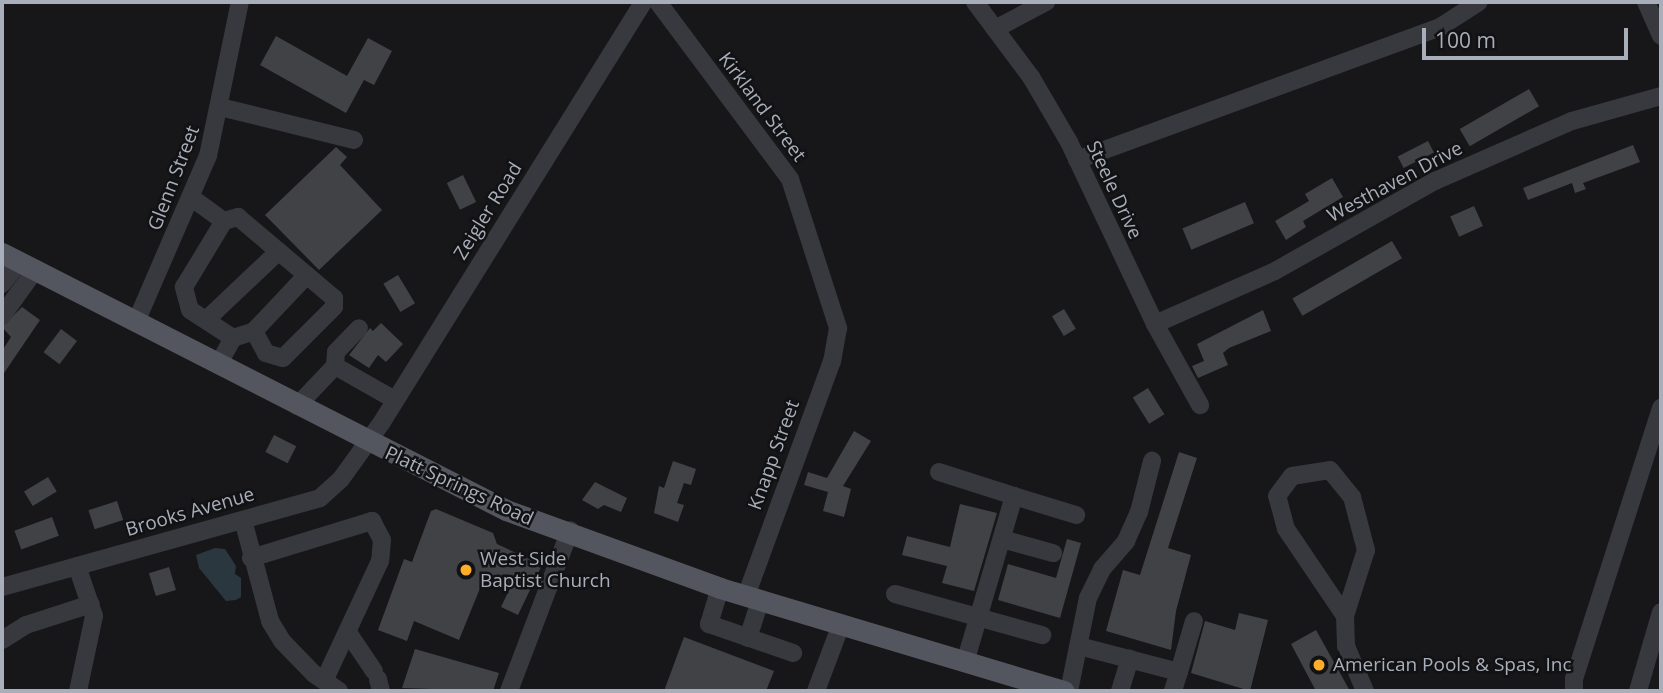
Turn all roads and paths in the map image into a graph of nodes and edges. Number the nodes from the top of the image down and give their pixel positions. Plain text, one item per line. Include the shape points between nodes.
1 (240, 2) edge
2 (643, 2) edge
3 (658, 2) edge
4 (975, 2) edge
5 (1046, 2) edge
6 (1479, 2) edge
7 (1646, 2) edge
8 (995, 29) junction
9 (1661, 36) edge
10 (1661, 96) edge
11 (220, 107) junction
12 (354, 140) dead end
13 (1077, 160) junction
14 (192, 198) junction
15 (224, 221) junction
16 (279, 251) junction
17 (166, 255) junction
18 (18, 261) edge
19 (196, 267) junction
20 (307, 275) junction
21 (2, 284) edge
22 (2, 316) edge
23 (206, 320) junction
24 (136, 322) junction
25 (1155, 324) junction
26 (359, 328) dead end
27 (838, 328) joint
28 (254, 331) junction
29 (233, 338) junction
30 (218, 365) junction
31 (335, 366) junction
32 (395, 400) junction
33 (1200, 405) dead end
34 (297, 406) junction
35 (1661, 408) edge
36 (368, 443) junction
37 (1152, 461) dead end
38 (939, 472) dead end
39 (1014, 496) junction
40 (1076, 515) dead end
41 (243, 520) junction
42 (570, 530) junction
43 (1002, 539) junction
44 (1053, 553) dead end
45 (251, 558) junction
46 (77, 566) junction
47 (2, 587) edge
48 (720, 588) junction
49 (894, 594) dead end
50 (753, 599) junction
51 (91, 604) junction
52 (1661, 612) edge
53 (1345, 616) junction
54 (979, 617) junction
55 (1194, 621) dead end
56 (840, 627) junction
57 (349, 634) junction
58 (1042, 635) dead end
59 (748, 638) junction
60 (2, 640) edge
61 (1079, 646) junction
62 (793, 653) dead end
63 (1130, 659) junction
64 (965, 663) junction
65 (1179, 672) junction
66 (378, 680) edge
67 (324, 681) junction
68 (78, 691) edge
69 (340, 691) edge
70 (509, 691) edge
71 (816, 691) edge
72 (1066, 691) edge
73 (1120, 691) edge
74 (1173, 691) edge
75 (1365, 691) edge
76 (1574, 691) edge
77 (1639, 691) edge

1 - 11 street, Glenn Street
2 - 32 street, Zeigler Road
3 - 27 street, Kirkland Street via 790,179
4 - 8 street, Steele Drive
5 - 8 street
6 - 13 street via 1440,27
7 - 9 street
8 - 13 street, Steele Drive via 1031,77
10 - 25 street, Westhaven Drive via 1572,121 1435,181 1275,271
11 - 12 street
11 - 14 street, Glenn Street
13 - 25 street, Steele Drive
14 - 15 street
14 - 17 street, Glenn Street
15 - 16 street via 238,217
15 - 19 street
16 - 20 street
16 - 23 street
17 - 19 street
17 - 24 street, Glenn Street
18 - 21 street
18 - 22 street
18 - 24 main road, Platt Springs Road
19 - 23 street via 184,287 186,302
20 - 28 street
20 - 28 street via 334,298 334,307 283,358 265,353
23 - 29 street
24 - 30 main road, Platt Springs Road
25 - 33 street, Steele Drive
26 - 31 street via 336,352
27 - 50 street, Knapp Street via 832,361
28 - 29 street
29 - 30 street
30 - 34 main road, Platt Springs Road
31 - 32 street
31 - 34 street
32 - 36 street, Zeigler Road
34 - 36 main road, Platt Springs Road
35 - 76 street
36 - 41 street, Brooks Avenue via 320,498
36 - 42 main road, Platt Springs Road via 506,510
37 - 61 street via 1130,532 1102,569 1088,598
38 - 39 street
39 - 40 street
39 - 43 street
41 - 45 street
41 - 46 street, Brooks Avenue
42 - 48 main road, Platt Springs Road
42 - 70 street
43 - 44 street
43 - 54 street
45 - 57 street via 372,521 382,540 380,562
45 - 67 street via 270,621 282,641
46 - 47 street, Brooks Avenue
46 - 51 street
48 - 50 main road, Platt Springs Road
48 - 59 street via 709,624
49 - 54 street
50 - 56 main road, Platt Springs Road
50 - 59 street, Knapp Street
51 - 60 street via 26,625
51 - 68 street via 94,616
52 - 77 street
53 - 53 street via 1366,550 1352,497 1330,470 1292,476 1277,496 1286,529
53 - 75 street via 1346,646
54 - 58 street
54 - 64 street
55 - 65 street
56 - 64 main road, Platt Springs Road
56 - 71 street
57 - 66 street
57 - 67 street
59 - 62 street
61 - 63 street
61 - 72 street
63 - 65 street
63 - 73 street
64 - 72 main road, Platt Springs Road
65 - 74 street
67 - 69 street

